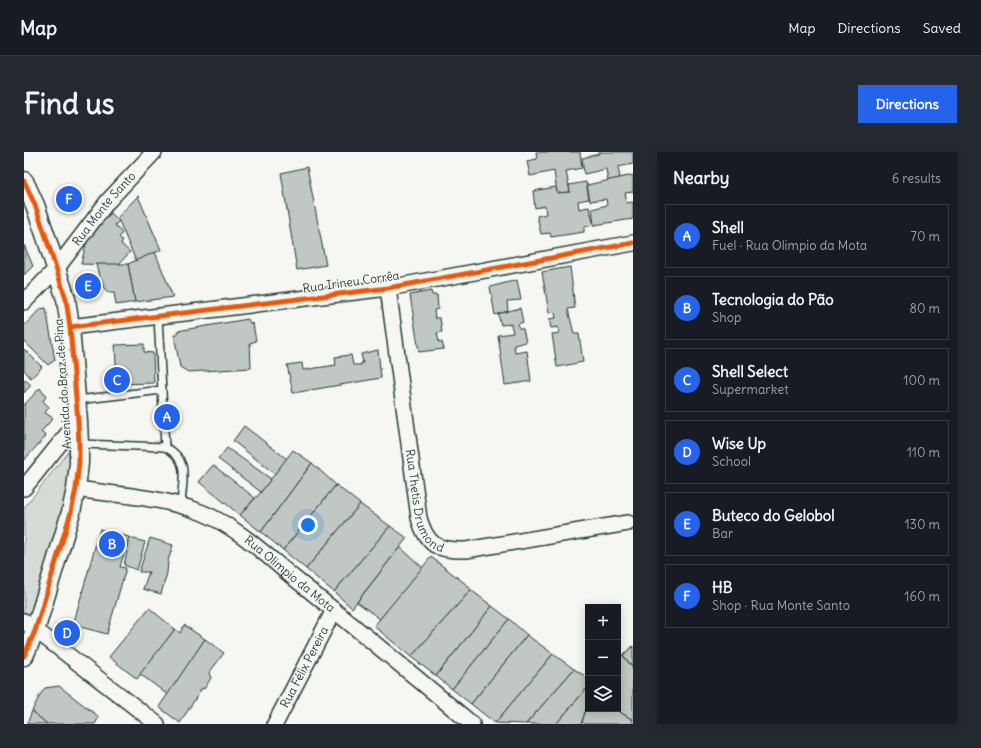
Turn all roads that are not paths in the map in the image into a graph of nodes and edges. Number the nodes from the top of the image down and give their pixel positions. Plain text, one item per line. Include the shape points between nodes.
1 (154, 152) edge
2 (24, 181) edge
3 (633, 243) edge
4 (57, 268) junction
5 (388, 288) junction
6 (24, 302) edge
7 (158, 317) junction
8 (70, 327) junction
9 (162, 390) junction
10 (77, 400) junction
11 (78, 421) junction
12 (79, 444) junction
13 (165, 447) junction
14 (24, 488) edge
15 (76, 489) junction
16 (181, 505) junction
17 (628, 523) dead end
18 (334, 610) junction
19 (29, 626) edge
20 (24, 656) edge
21 (157, 724) edge
22 (275, 724) edge
23 (472, 724) edge

1 - 4 street, Rua Monte Santo via 108,201
2 - 4 street, Avenida do Braz de Pina
3 - 5 street, Rua Irineu Corrêa
4 - 6 street, Rua Monte Santo
4 - 8 street, Avenida do Braz de Pina via 66,299
5 - 7 street, Rua Irineu Corrêa
5 - 17 street, Rua Thetis Drumond via 419,518 426,536 432,543 449,550 466,550
7 - 8 street, Rua Irineu Corrêa
7 - 9 lane
8 - 10 street, Avenida do Braz de Pina
9 - 10 lane
9 - 13 lane
10 - 11 street, Avenida do Braz de Pina
11 - 12 street, Avenida do Braz de Pina
11 - 14 street
12 - 13 lane
12 - 15 street, Avenida do Braz de Pina
13 - 16 lane via 180,458 183,466
15 - 16 street, Rua Olimpio da Mota
15 - 19 street, Avenida do Braz de Pina via 71,512
16 - 18 street, Rua Olimpio da Mota via 204,513 247,540
18 - 22 street, Rua Félix Pereira
18 - 23 street, Rua Olimpio da Mota
19 - 20 street, Avenida do Braz de Pina
19 - 21 street

